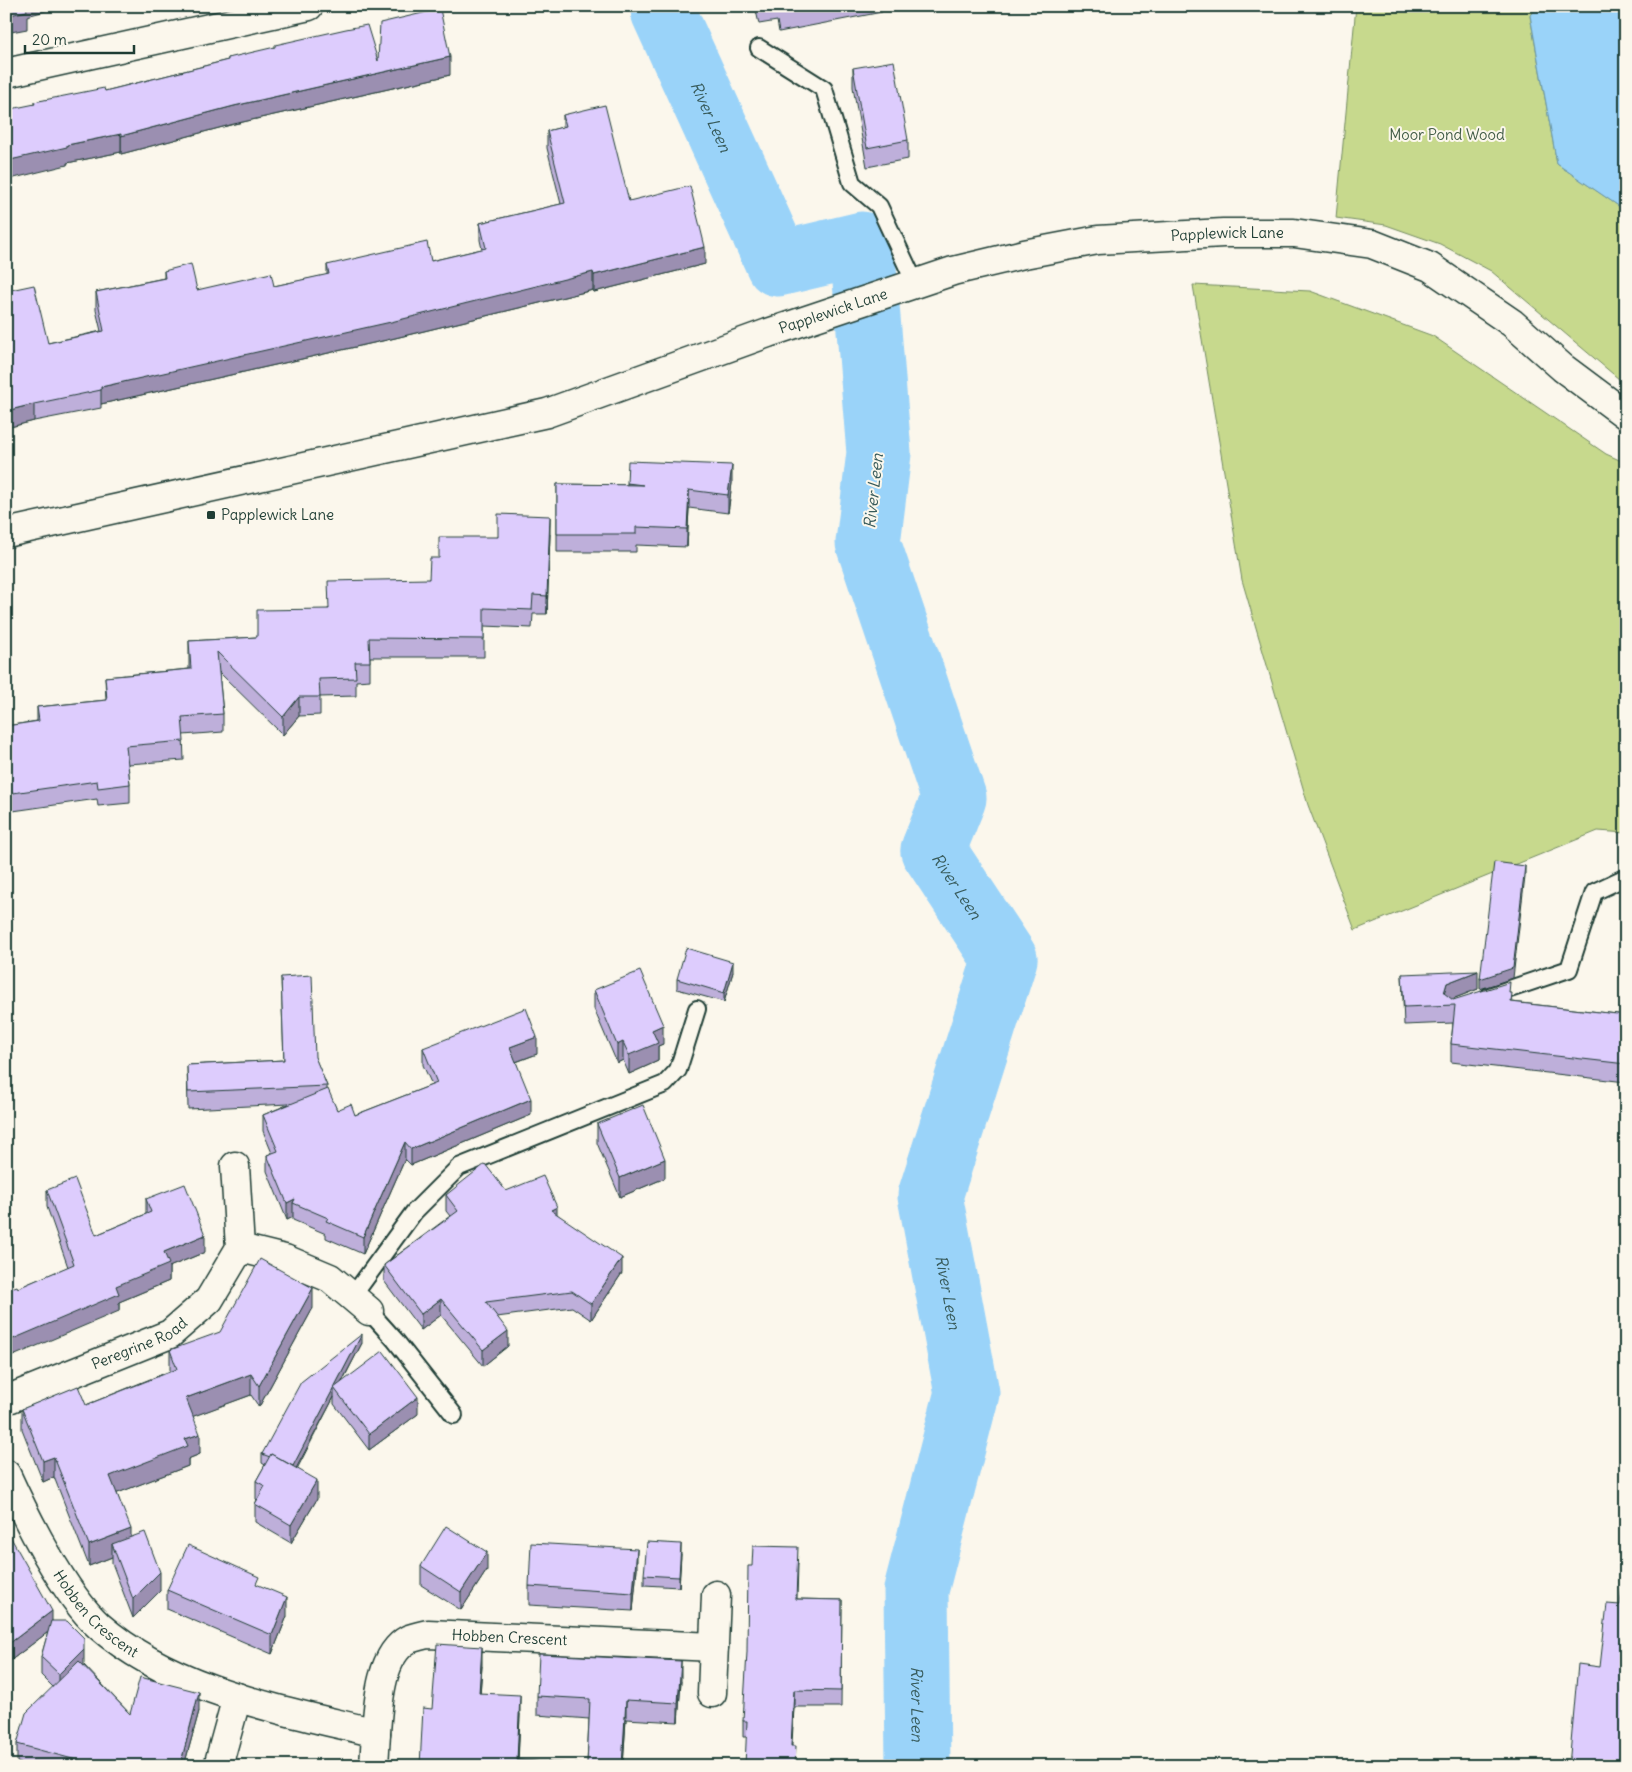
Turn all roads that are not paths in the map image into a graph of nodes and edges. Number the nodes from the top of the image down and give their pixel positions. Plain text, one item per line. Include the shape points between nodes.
1 (309, 6) edge
2 (759, 48) dead end
3 (6, 73) edge
4 (915, 283) junction
5 (1626, 415) edge
6 (6, 534) edge
7 (1626, 877) edge
8 (1472, 1002) edge
9 (698, 1009) dead end
10 (235, 1166) dead end
11 (240, 1248) junction
12 (360, 1304) junction
13 (6, 1400) edge
14 (454, 1415) dead end
15 (6, 1474) edge
16 (716, 1595) dead end
17 (714, 1647) junction
18 (712, 1693) dead end
19 (237, 1697) junction
20 (376, 1733) junction
21 (218, 1766) edge
22 (374, 1766) edge

1 - 3 street
2 - 4 lane via 824,89 852,183 879,206
4 - 5 street, Papplewick Lane via 1024,254 1098,240 1223,233 1294,233 1372,244 1430,267 1512,323 1563,368
4 - 6 street, Papplewick Lane via 547,413
7 - 8 lane via 1594,892 1570,969
9 - 12 lane via 678,1070 665,1084 459,1167 414,1212
10 - 11 street
11 - 12 street via 285,1259 330,1278
11 - 13 street, Peregrine Road via 210,1300 170,1334
12 - 14 lane via 395,1340
15 - 19 street, Hobben Crescent via 70,1592 98,1625 127,1648 211,1689
16 - 17 street
17 - 18 street
17 - 20 street, Hobben Crescent via 428,1634 408,1640 393,1654 385,1674
19 - 20 street, Hobben Crescent
19 - 21 street
20 - 22 street, Hobben Crescent

